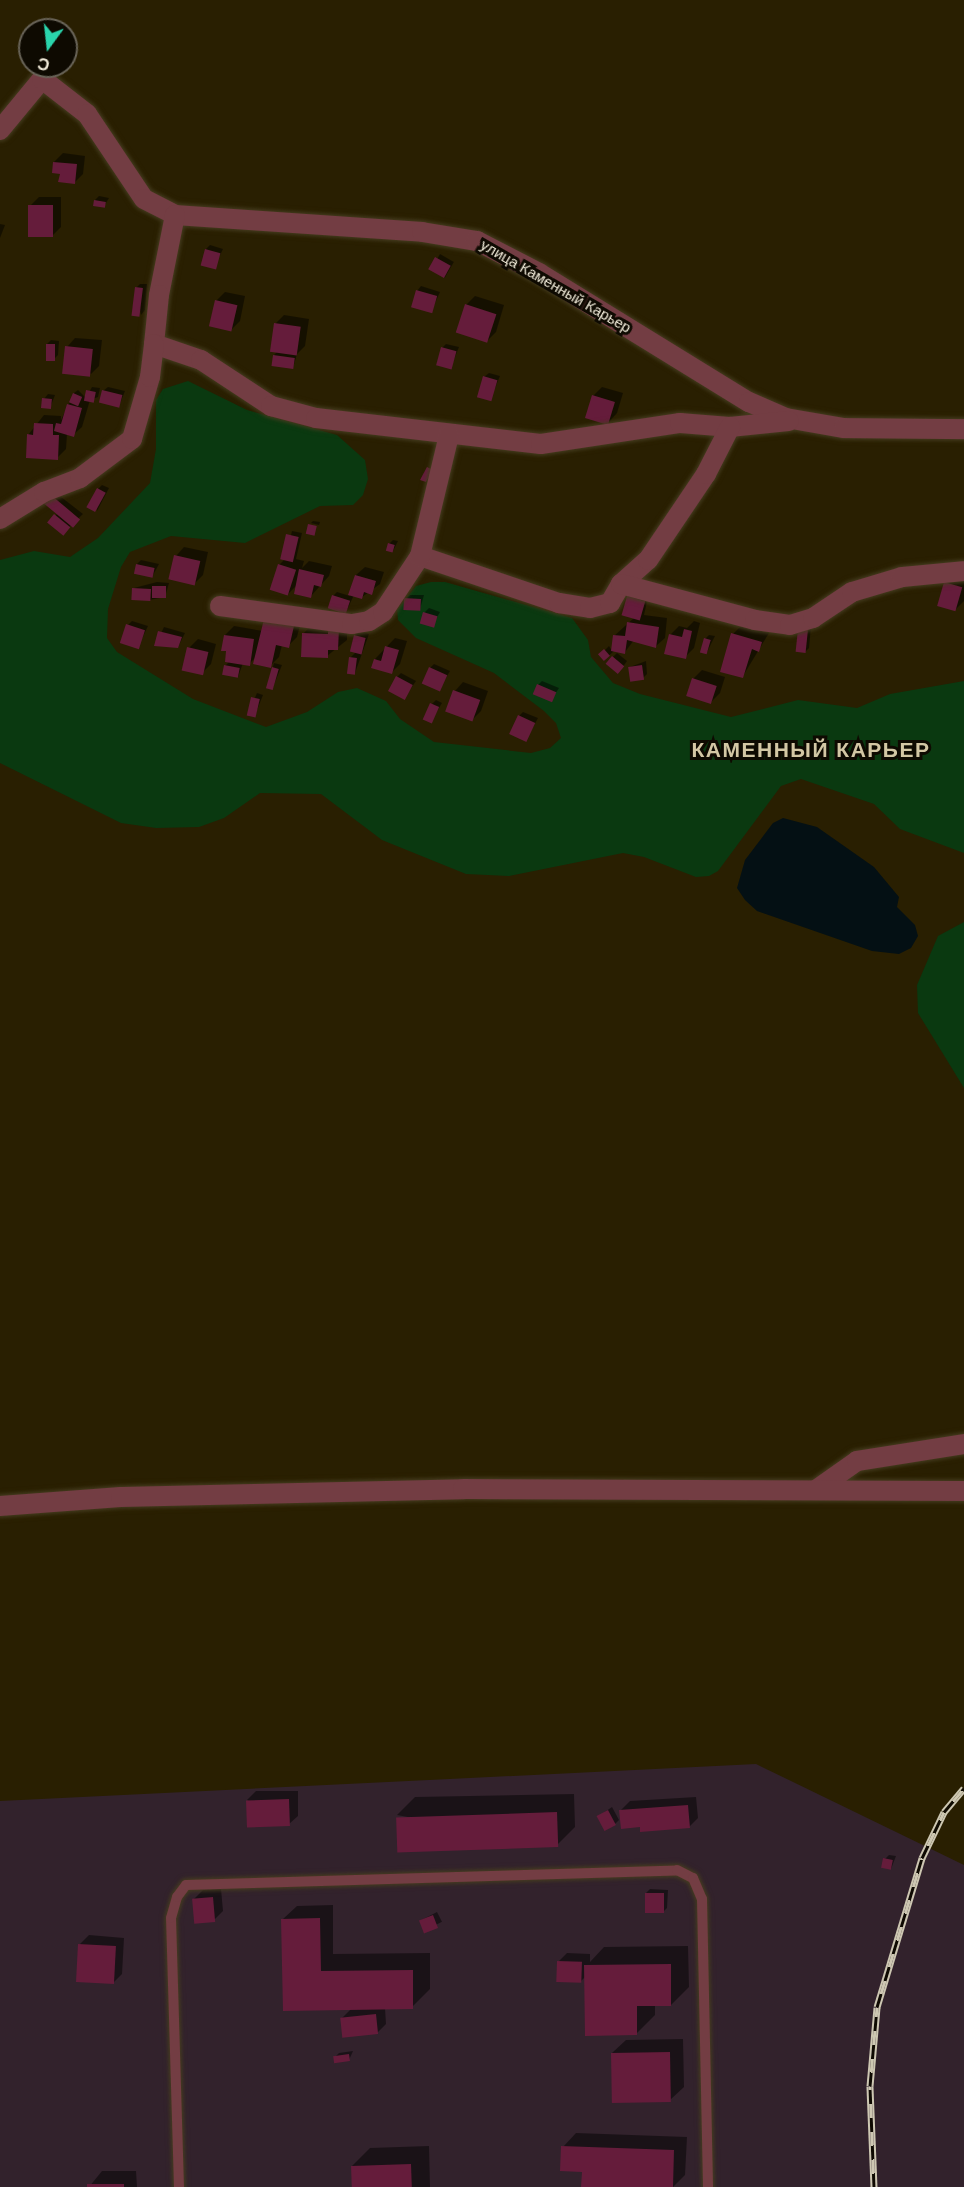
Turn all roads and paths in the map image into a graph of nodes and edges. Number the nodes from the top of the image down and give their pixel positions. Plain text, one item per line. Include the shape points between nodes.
1 (0, 130) edge
2 (175, 215) junction
3 (154, 344) junction
4 (795, 420) junction
5 (730, 427) junction
6 (964, 429) edge
7 (449, 435) junction
8 (0, 519) edge
9 (420, 556) junction
10 (964, 572) edge
11 (621, 584) junction
12 (220, 606) dead end
13 (964, 1444) edge
14 (816, 1490) junction
15 (964, 1491) edge
16 (0, 1506) edge
17 (179, 2187) edge
18 (708, 2187) edge

1 - 2 street, улица Каменный Карьер via 42,79 87,114 144,199
2 - 3 street via 159,294
2 - 4 street, улица Каменный Карьер via 422,232 477,241 539,273 749,402
3 - 7 street via 201,360 271,406 316,418
3 - 8 street via 150,377 132,439 80,478 44,492
4 - 5 street
4 - 6 street, улица Каменный Карьер via 844,428
5 - 7 street via 681,423 541,444
5 - 11 street via 706,474 648,560
7 - 9 street
9 - 11 street via 559,603 590,608 610,603
9 - 12 street via 383,612 369,621 352,624
10 - 11 street via 892,580 852,592 813,618 790,625 755,620
13 - 14 street via 857,1461
14 - 15 street
14 - 16 street via 451,1490 120,1497
17 - 18 lane via 171,1918 177,1897 186,1885 677,1869 693,1878 702,1899

